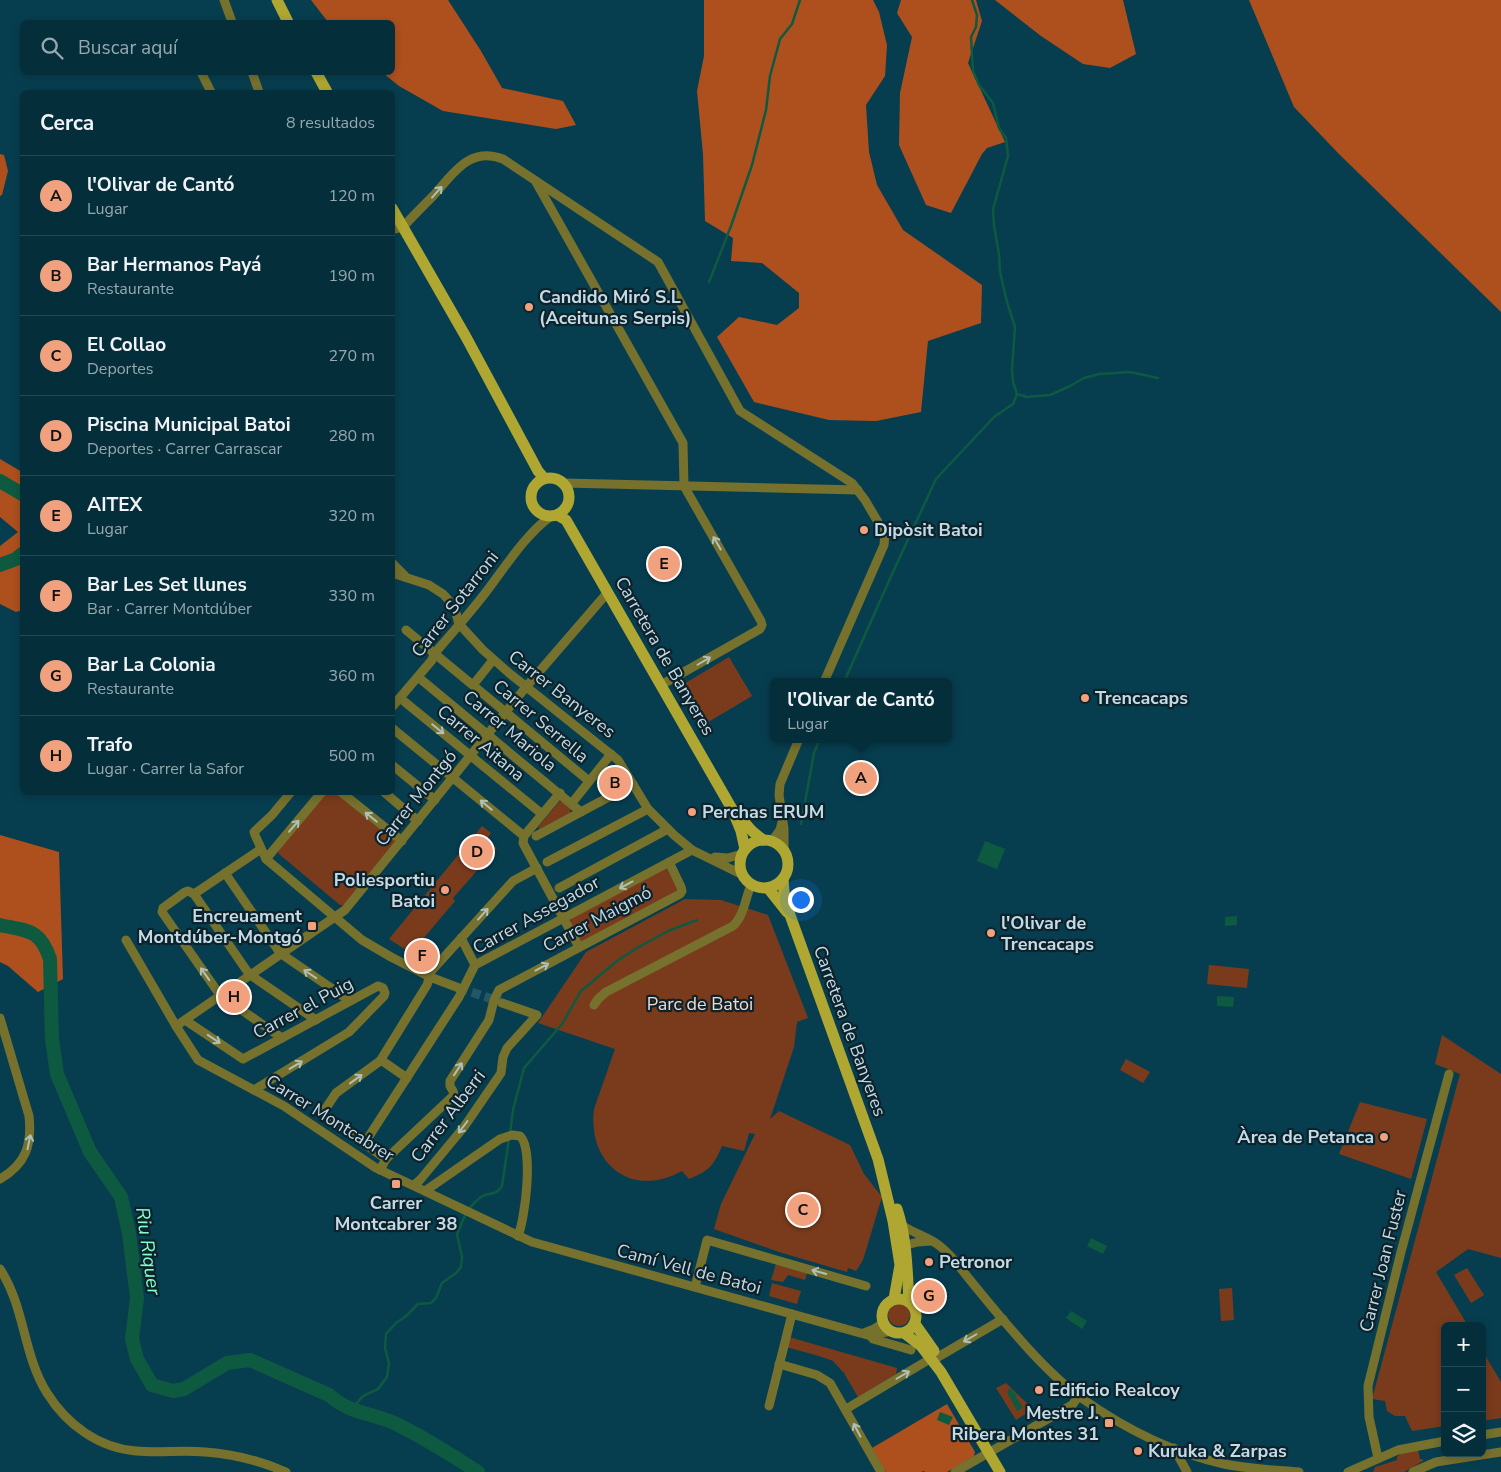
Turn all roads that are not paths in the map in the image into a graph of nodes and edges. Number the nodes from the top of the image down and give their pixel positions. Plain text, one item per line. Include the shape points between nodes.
1 (224, 0) edge
2 (277, 0) edge
3 (231, 20) edge
4 (287, 20) edge
5 (202, 75) edge
6 (253, 75) edge
7 (318, 75) edge
8 (210, 90) edge
9 (258, 90) edge
10 (326, 90) edge
11 (534, 180) junction
12 (398, 228) edge
13 (540, 477) junction
14 (569, 486) junction
15 (684, 486) junction
16 (858, 490) junction
17 (554, 516) junction
18 (395, 566) edge
19 (395, 574) edge
20 (407, 578) junction
21 (608, 592) junction
22 (459, 624) junction
23 (406, 630) dead end
24 (434, 654) junction
25 (494, 660) junction
26 (418, 677) junction
27 (826, 678) edge
28 (661, 684) junction
29 (473, 685) junction
30 (526, 687) junction
31 (400, 698) junction
32 (395, 704) edge
33 (506, 712) junction
34 (395, 730) edge
35 (489, 735) junction
36 (797, 743) edge
37 (611, 754) junction
38 (472, 756) junction
39 (395, 767) edge
40 (453, 778) junction
41 (589, 782) junction
42 (633, 784) junction
43 (560, 793) junction
44 (289, 795) edge
45 (319, 795) edge
46 (345, 795) edge
47 (388, 795) edge
48 (435, 800) junction
49 (572, 803) junction
50 (732, 808) junction
51 (648, 809) junction
52 (581, 812) junction
53 (542, 814) junction
54 (418, 821) junction
55 (782, 822) junction
56 (668, 829) junction
57 (524, 836) junction
58 (536, 836) dead end
59 (402, 841) junction
60 (768, 841) junction
61 (261, 848) junction
62 (784, 851) junction
63 (688, 852) junction
64 (743, 852) junction
65 (709, 857) junction
66 (266, 859) junction
67 (547, 862) dead end
68 (669, 862) junction
69 (537, 868) junction
70 (225, 873) junction
71 (741, 874) junction
72 (783, 879) junction
73 (751, 885) junction
74 (559, 888) dead end
75 (768, 888) junction
76 (194, 894) junction
77 (790, 915) junction
78 (334, 918) junction
79 (564, 918) junction
80 (461, 938) junction
81 (126, 940) dead end
82 (579, 947) junction
83 (280, 953) junction
84 (475, 965) junction
85 (250, 974) junction
86 (430, 977) junction
87 (459, 988) tunnel mouth
88 (220, 995) junction
89 (350, 1001) junction
90 (502, 1003) tunnel mouth
91 (594, 1005) dead end
92 (0, 1018) edge
93 (185, 1020) junction
94 (316, 1020) junction
95 (176, 1026) junction
96 (282, 1038) junction
97 (381, 1060) junction
98 (1449, 1074) dead end
99 (407, 1078) junction
100 (254, 1090) junction
101 (364, 1144) junction
102 (386, 1159) junction
103 (878, 1159) junction
104 (380, 1170) junction
105 (0, 1179) edge
106 (414, 1185) junction
107 (425, 1191) junction
108 (902, 1225) junction
109 (514, 1234) junction
110 (931, 1241) junction
111 (906, 1245) junction
112 (0, 1269) edge
113 (866, 1286) dead end
114 (695, 1287) junction
115 (894, 1299) junction
116 (909, 1301) junction
117 (792, 1314) junction
118 (1003, 1320) junction
119 (915, 1324) junction
120 (887, 1327) junction
121 (904, 1333) junction
122 (860, 1334) junction
123 (871, 1336) junction
124 (911, 1350) dead end
125 (934, 1358) junction
126 (778, 1364) junction
127 (1079, 1396) junction
128 (769, 1406) dead end
129 (846, 1409) junction
130 (1501, 1432) edge
131 (1486, 1434) edge
132 (1441, 1442) edge
133 (1174, 1448) junction
134 (988, 1452) junction
135 (1501, 1452) edge
136 (1378, 1458) junction
137 (1256, 1470) edge
138 (286, 1472) edge
139 (881, 1472) edge
140 (955, 1472) edge
141 (1000, 1472) edge
142 (1187, 1472) edge
143 (1299, 1472) edge
144 (1349, 1472) edge
145 (1413, 1472) edge

1 - 3 street
2 - 4 main road
5 - 8 street
6 - 9 street
7 - 10 main road
12 -> 11 street via 457,169 474,158 495,156
11 - 15 street via 683,443
11 - 16 street via 658,262 740,411
12 - 13 main road via 470,345
13 - 14 main road via 555,478
13 - 17 main road via 533,487 531,500 537,511
14 - 15 street
14 - 17 main road via 569,503
15 - 16 street
28 -> 15 street via 762,625
16 - 27 street via 886,540
17 - 21 main road, Carretera de Banyeres
17 - 22 street, Carrer Sotarroni via 517,552
18 - 20 street, Carrer Banyeres
19 - 20 street
20 - 22 street, Carrer Banyeres via 434,587 448,598
21 - 28 main road, Carretera de Banyeres
21 - 30 street, Carrer Montgó
22 - 24 street, Carrer Sotarroni
22 - 25 street, Carrer Banyeres
23 - 24 street, Carrer Serrella
24 - 26 street, Carrer Sotarroni
24 - 29 street, Carrer Serrella
25 - 29 street, Carrer Serrella
25 - 30 street, Carrer Banyeres
26 - 31 street, Carrer Sotarroni
26 - 35 street, Carrer Mariola
28 - 50 main road, Carretera de Banyeres
29 - 33 street, Carrer Serrella
30 - 33 street, Carrer Montgó
30 - 37 street, Carrer Banyeres
31 - 32 street, Carrer Sotarroni
31 -> 38 street, Carrer Aitana
33 - 35 street, Carrer Montgó
33 - 41 street, Carrer Serrella
34 - 40 street
35 - 38 street, Carrer Montgó
35 - 43 street, Carrer Mariola
36 - 55 street via 780,784
37 - 41 street, Carrer Serrella
37 - 42 street, Carrer Banyeres via 620,762
38 - 40 street, Carrer Montgó
38 - 53 street, Carrer Aitana
39 - 48 street
40 - 48 street, Carrer Montgó
57 -> 40 street
41 - 49 street, Carrer Serrella
42 - 51 street, Carrer Banyeres
42 - 52 street
43 - 49 street, Carrer Mariola
43 - 53 street
44 - 61 street via 254,834
66 -> 45 street
59 -> 46 street
47 - 54 street
48 - 54 street, Carrer Montgó
49 - 52 street, Carrer Mariola
50 - 60 main road, Carretera de Banyeres via 752,831
50 - 64 main road, Carretera de Banyeres via 741,831
51 - 56 street, Carrer Banyeres
51 - 67 street
52 - 58 street
53 - 57 street
54 - 59 street, Carrer Montgó
55 - 60 street via 780,830
55 - 62 street
56 - 63 street, Carrer Banyeres
56 - 74 street
57 - 69 street via 522,841
59 - 78 street, Carrer Montgó via 345,910
60 - 62 main road
60 - 64 main road via 751,844
61 - 66 street
61 - 70 street
62 - 72 main road via 788,865
63 - 65 street, Carrer Banyeres
63 - 68 street, Carrer Assegador
64 - 65 street, Carrer Banyeres via 728,858
64 - 71 main road
65 - 71 street, Carrer Banyeres
66 - 78 street
68 -> 79 street, Carrer Assegador
68 - 82 street, Carrer Maigmó via 682,888 680,894
69 - 79 street
80 -> 69 street via 513,881
70 - 76 street
70 - 83 street
71 - 73 main road
72 - 75 main road
72 - 77 main road, Carretera de Banyeres
73 - 75 main road
73 - 91 street via 742,914 733,926 606,992
75 - 77 main road, Carretera de Banyeres
76 - 85 street
88 -> 76 street via 164,916 163,908 185,892
77 - 103 main road, Carretera de Banyeres
78 - 83 street, Carrer Montgó
78 - 86 street via 369,944
79 - 82 street
79 - 84 street, Carrer Assegador
80 - 84 street
80 - 86 street
81 - 95 street, Carrer Montcabrer
102 -> 82 street, Carrer Maigmó via 454,1096 450,1082 489,1020 499,990
83 - 85 street, Carrer Montgó
89 -> 83 street
84 - 99 street, Carrer Assegador via 459,997
85 - 88 street, Carrer Montgó
85 - 94 street
86 - 87 street
86 - 97 street
88 - 93 street, Carrer Montgó
88 - 96 street
89 - 94 street, Carrer el Puig
100 -> 89 street, Carrer el Puig via 349,1032 384,996 385,990 378,986
90 -> 106 street, Carrer Alberri via 537,1015 507,1048 501,1073 464,1127
105 -> 92 street via 18,1165 26,1152 30,1133 29,1116
93 - 95 street, Carrer Montgó
93 -> 96 street, Carrer el Puig via 243,1059
94 - 96 street, Carrer el Puig
95 - 100 street, Carrer Montcabrer via 201,1062
97 - 99 street
101 -> 97 street, Carrer Montcabrer via 323,1114 336,1094
98 - 136 street, Carrer Joan Fuster via 1368,1386 1369,1417
99 - 101 street, Carrer Assegador
100 - 104 street, Carrer Montcabrer via 284,1106
101 - 102 street, Carrer Montcabrer
102 - 104 street
103 - 108 main road, Carretera de Banyeres
103 - 115 main road, Carretera de Banyeres via 900,1265
104 - 106 street, Carrer Montcabrer
106 - 107 street, Carrer Montcabrer
107 - 109 street, Camí Vell de Batoi
107 - 109 street via 500,1139 520,1136 525,1142 526,1192
108 - 110 street
108 - 111 main road, Carretera de Banyeres
109 - 114 street, Camí Vell de Batoi via 574,1255
110 - 111 street
110 - 118 street via 951,1257
111 - 116 main road, Carretera de Banyeres
112 - 138 street via 16,1302 39,1379 55,1404 80,1430 99,1441 127,1450 219,1454 259,1462
113 -> 114 street via 707,1240
114 - 117 street, Camí Vell de Batoi
115 - 116 main road
115 - 120 main road via 884,1308 882,1316
116 - 119 main road via 916,1310
117 - 122 street, Camí Vell de Batoi
117 - 126 street
118 -> 125 street
118 - 127 street
119 - 121 main road
119 - 125 main road
120 - 121 main road via 896,1333
120 - 122 street
120 - 123 street, Camí Vell de Batoi
121 - 125 main road
122 - 123 street, Camí Vell de Batoi
123 - 124 street, Camí Vell de Batoi via 873,1340
129 -> 125 street
125 - 134 main road
126 - 128 street
126 - 129 street via 822,1377 833,1386
127 - 133 street via 1135,1430
127 - 134 street via 1072,1405
139 -> 129 street
130 - 131 street
132 - 136 street via 1398,1450
133 - 137 street
133 - 142 street
134 - 140 street
134 - 141 main road
135 - 145 street via 1436,1462
136 - 144 street
137 - 143 street

